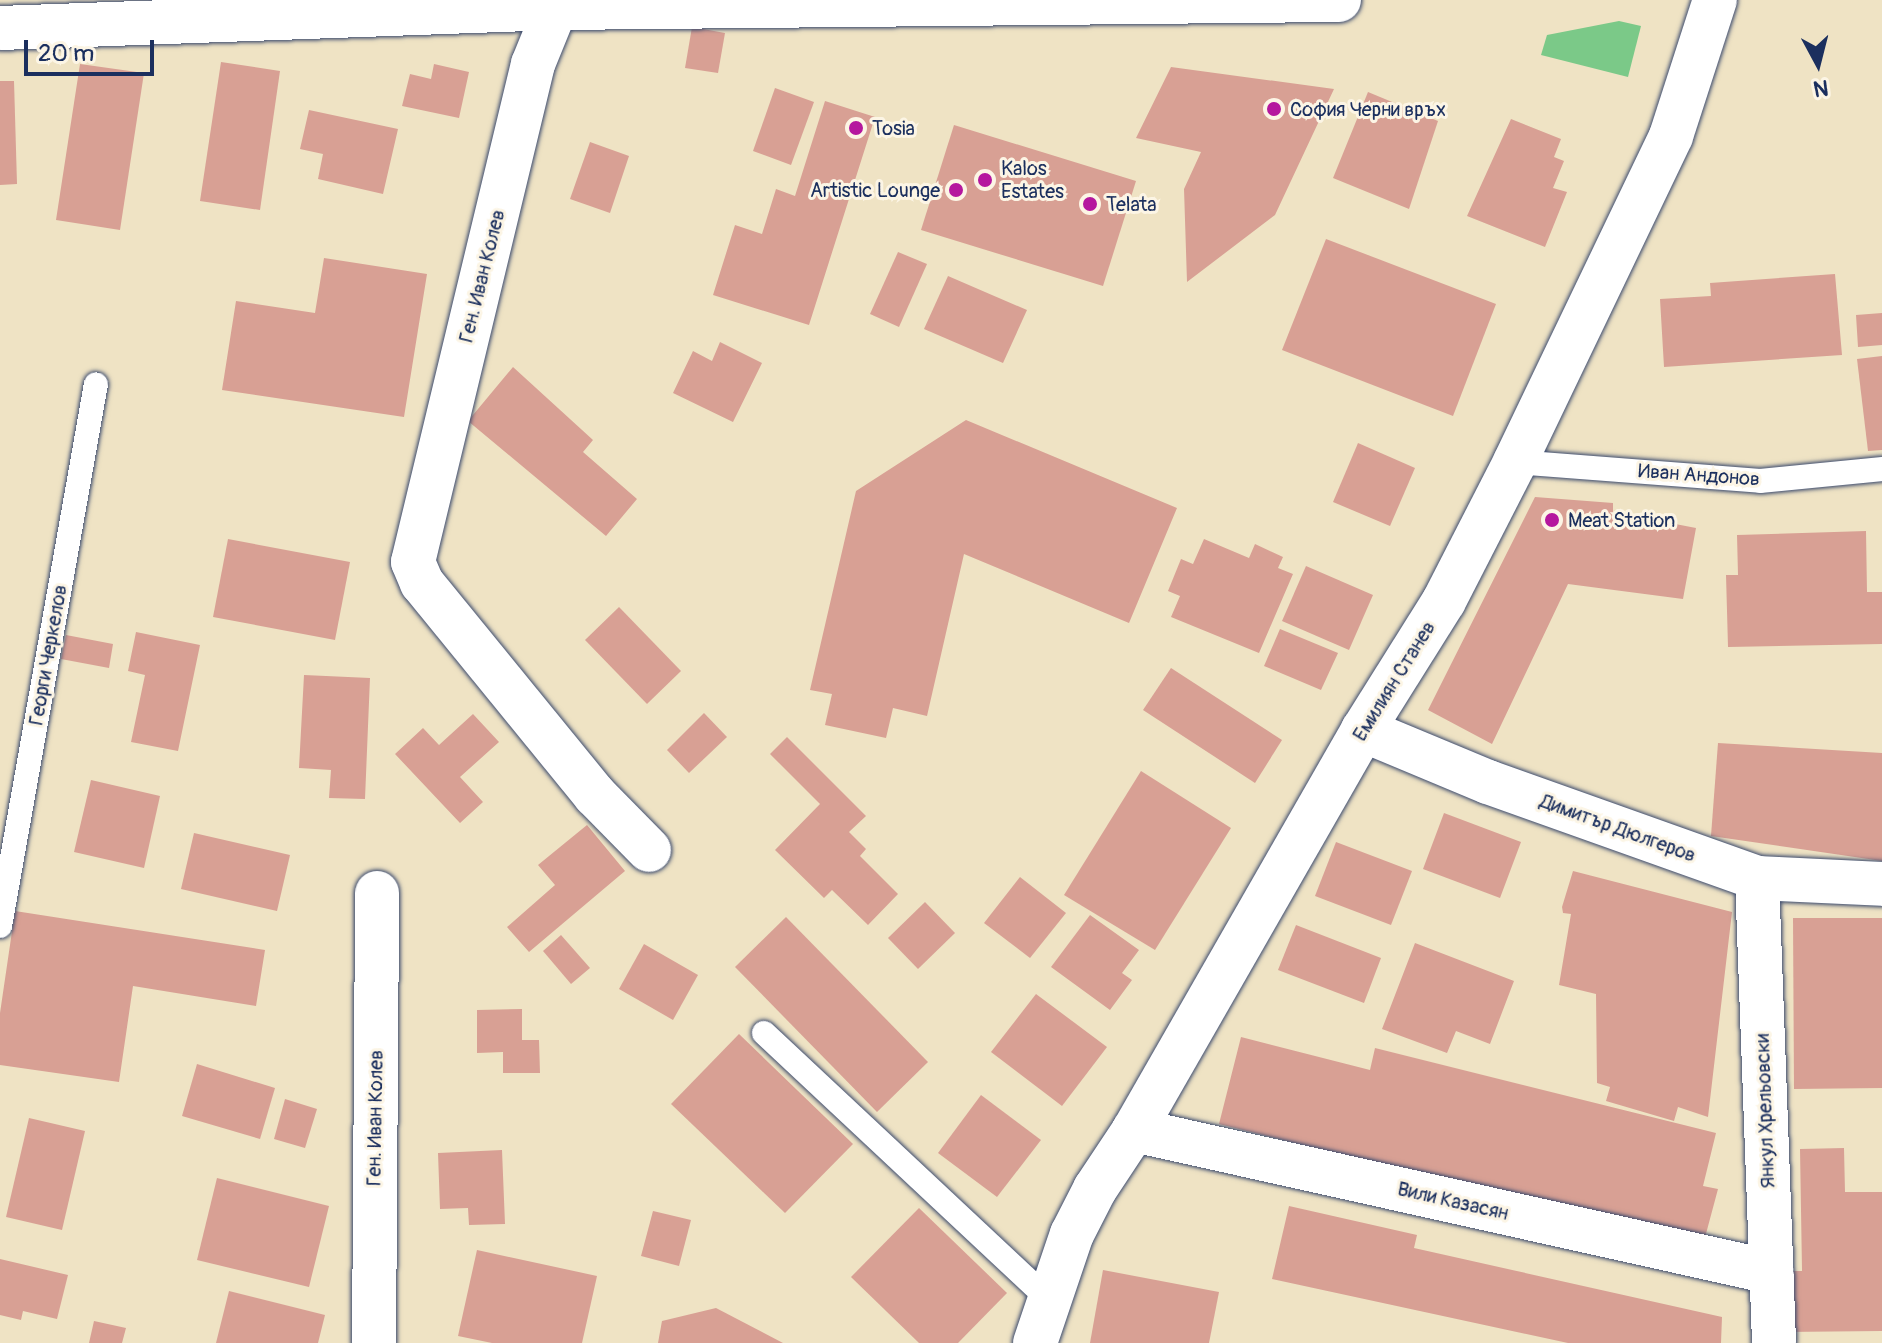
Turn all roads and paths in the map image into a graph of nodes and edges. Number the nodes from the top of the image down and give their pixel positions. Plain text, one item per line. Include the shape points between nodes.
1 (1339, 0) edge
2 (1715, 0) edge
3 (558, 4) edge
4 (0, 28) edge
5 (96, 384) dead end
6 (1515, 462) junction
7 (1882, 469) edge
8 (1363, 730) junction
9 (649, 850) dead end
10 (1757, 878) junction
11 (1882, 884) edge
12 (377, 893) dead end
13 (0, 926) edge
14 (764, 1033) dead end
15 (1134, 1130) junction
16 (1771, 1272) junction
17 (1048, 1299) junction
18 (374, 1343) edge
19 (1035, 1343) edge
20 (1774, 1343) edge

1 - 3 street
2 - 6 street, Емилиян Станев via 1671,136
3 - 4 street
3 - 9 street, Ген. Иван Колев via 533,64 414,570 595,795
5 - 13 lane, Георги Черкелов
6 - 7 lane, Иван Андонов via 1760,481
6 - 8 street, Емилиян Станев via 1444,601
8 - 10 street, Димитър Дюлгеров via 1488,782
8 - 15 street, Емилиян Станев
10 - 11 street, Димитър Дюлгеров
10 - 16 street, Янкул Хрельовски
12 - 18 street, Ген. Иван Колев
14 - 17 lane
15 - 16 street, Вили Казасян
15 - 17 street, Емилиян Станев via 1072,1234
16 - 20 street, Янкул Хрельовски
17 - 19 street, Емилиян Станев

